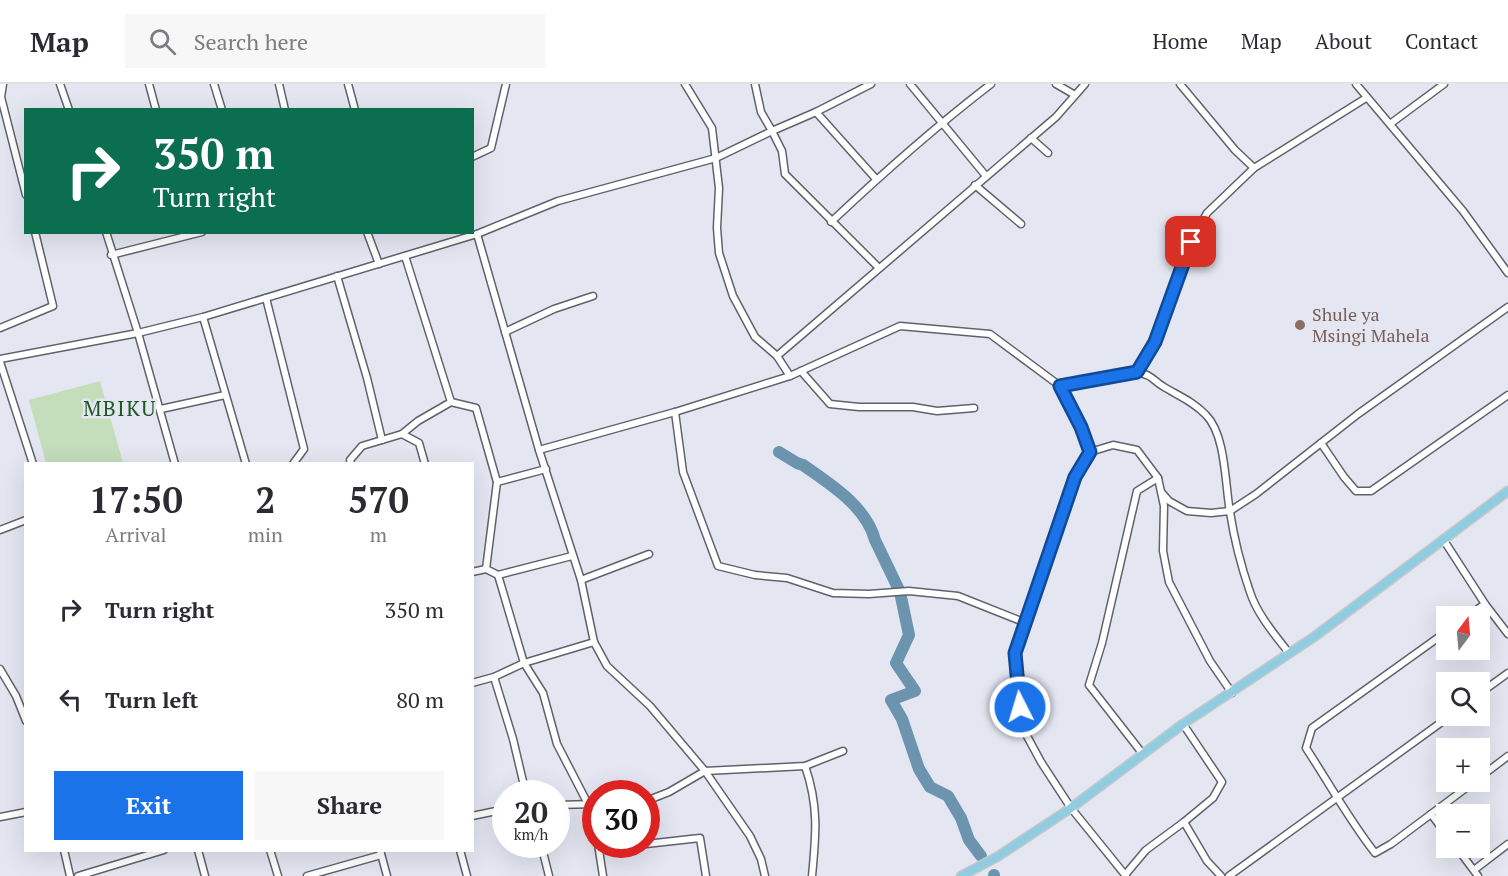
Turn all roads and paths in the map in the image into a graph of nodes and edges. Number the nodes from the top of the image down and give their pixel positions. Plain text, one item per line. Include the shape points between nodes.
1 (3, 84) edge
2 (60, 84) edge
3 (149, 84) edge
4 (214, 84) edge
5 (279, 84) edge
6 (348, 84) edge
7 (506, 84) edge
8 (685, 84) edge
9 (755, 84) edge
10 (870, 84) edge
11 (910, 84) edge
12 (992, 84) edge
13 (1056, 84) edge
14 (1085, 84) edge
15 (1180, 84) edge
16 (1356, 84) edge
17 (1444, 84) edge
18 (1075, 95) junction
19 (1366, 98) junction
20 (68, 108) edge
21 (155, 108) edge
22 (221, 108) edge
23 (285, 108) edge
24 (354, 108) edge
25 (816, 112) junction
26 (941, 123) junction
27 (1390, 124) junction
28 (772, 130) junction
29 (1031, 138) junction
30 (1048, 153) dead end
31 (474, 156) edge
32 (716, 158) junction
33 (1254, 168) junction
34 (986, 176) junction
35 (876, 179) junction
36 (975, 185) junction
37 (24, 187) edge
38 (831, 222) junction
39 (1021, 224) dead end
40 (35, 234) edge
41 (106, 234) edge
42 (192, 234) edge
43 (369, 234) edge
44 (477, 234) junction
45 (111, 255) junction
46 (405, 256) junction
47 (379, 264) junction
48 (879, 268) junction
49 (1508, 273) edge
50 (337, 276) junction
51 (593, 296) dead end
52 (266, 298) junction
53 (1508, 307) edge
54 (203, 316) junction
55 (0, 328) edge
56 (505, 332) junction
57 (138, 333) junction
58 (777, 356) junction
59 (0, 360) edge
60 (801, 371) junction
61 (1137, 372) junction
62 (790, 376) junction
63 (1060, 386) junction
64 (225, 395) junction
65 (1508, 395) edge
66 (451, 402) junction
67 (974, 408) dead end
68 (161, 409) junction
69 (675, 412) junction
70 (402, 434) junction
71 (382, 440) junction
72 (1321, 443) junction
73 (539, 450) junction
74 (1090, 452) junction
75 (32, 462) edge
76 (174, 462) edge
77 (245, 462) edge
78 (294, 462) edge
79 (350, 462) edge
80 (424, 462) edge
81 (546, 469) junction
82 (1158, 478) junction
83 (497, 482) junction
84 (1161, 491) junction
85 (1508, 491) edge
86 (1230, 512) junction
87 (24, 521) edge
88 (0, 530) edge
89 (1443, 539) junction
90 (650, 554) dead end
91 (572, 556) junction
92 (486, 569) junction
93 (474, 572) edge
94 (498, 575) junction
95 (581, 580) junction
96 (1485, 604) junction
97 (1482, 606) edge
98 (1026, 623) junction
99 (1508, 634) edge
100 (1436, 639) edge
101 (594, 642) junction
102 (1289, 653) junction
103 (524, 663) junction
104 (0, 669) edge
105 (1508, 673) edge
106 (494, 677) junction
107 (474, 682) edge
108 (1490, 686) edge
109 (1232, 693) junction
110 (24, 716) edge
111 (1182, 724) junction
112 (1436, 726) edge
113 (843, 751) dead end
114 (1142, 753) junction
115 (1508, 756) edge
116 (805, 766) junction
117 (1490, 770) edge
118 (705, 771) junction
119 (523, 780) edge
120 (582, 787) edge
121 (1461, 792) edge
122 (660, 796) edge
123 (1339, 798) junction
124 (1071, 808) junction
125 (24, 812) edge
126 (492, 812) edge
127 (1431, 814) junction
128 (474, 816) edge
129 (0, 817) edge
130 (1436, 821) edge
131 (1184, 822) junction
132 (660, 842) edge
133 (1508, 844) edge
134 (64, 852) edge
135 (157, 852) edge
136 (199, 852) edge
137 (271, 852) edge
138 (461, 852) edge
139 (381, 853) edge
140 (544, 858) edge
141 (601, 858) edge
142 (1464, 858) edge
143 (1476, 873) edge
144 (1126, 875) edge
145 (70, 876) edge
146 (78, 876) edge
147 (205, 876) edge
148 (278, 876) edge
149 (307, 876) edge
150 (387, 876) edge
151 (467, 876) edge
152 (549, 876) edge
153 (603, 876) edge
154 (706, 876) edge
155 (765, 876) edge
156 (812, 876) edge
157 (961, 876) edge
158 (1221, 876) edge
159 (1229, 876) edge

1 - 37 street via 1,97
2 - 20 street
3 - 21 street
4 - 22 street
5 - 23 street
6 - 24 street
7 - 31 street via 491,148
8 - 32 street via 712,128
9 - 28 street via 761,112
10 - 25 street
11 - 26 street
12 - 26 street
13 - 18 street
14 - 18 street
15 - 33 street
16 - 19 street
17 - 27 street
18 - 29 street
19 - 27 street
19 - 33 street
25 - 28 street
25 - 35 street
26 - 34 street
26 - 35 street
27 - 49 street via 1463,211
28 - 32 street
28 - 38 street via 782,151 785,174
29 - 30 street
29 - 34 street
32 - 44 street via 558,201
32 - 58 street via 719,253 733,296 755,337
33 - 61 street via 1207,213 1191,242 1155,342
34 - 36 street
35 - 38 street
36 - 39 street
36 - 48 street
38 - 48 street
40 - 55 street via 53,306
41 - 45 street
42 - 45 street
43 - 47 street
44 - 46 street
44 - 56 street
45 - 57 street
46 - 47 street
46 - 66 street
47 - 50 street
48 - 58 street
50 - 52 street
50 - 71 street
51 - 56 street
52 - 54 street
52 - 78 street via 304,449
53 - 72 street
54 - 57 street
54 - 64 street
56 - 73 street
57 - 59 street
57 - 68 street
58 - 62 street
59 - 75 street
60 - 62 street
60 - 63 street via 900,326 990,334
60 - 67 street via 830,404 913,406 937,411
61 - 63 street
61 - 86 street via 1152,376 1208,416 1220,441
62 - 69 street
63 - 74 street
64 - 68 street
64 - 77 street
65 - 72 street via 1371,491 1356,491
66 - 70 street
66 - 83 street via 476,408
68 - 76 street
69 - 73 street
69 - 98 street via 683,472 718,566 787,578 833,593 909,591 958,596
70 - 71 street
70 - 80 street via 419,443
71 - 79 street via 362,446
72 - 86 street
73 - 81 street
74 - 82 street via 1113,445 1137,450
74 - 98 street via 1075,477
81 - 83 street
81 - 91 street
82 - 84 street
82 - 114 street via 1137,491 1089,685
83 - 92 street
84 - 86 street via 1169,501 1187,511
84 - 109 street via 1163,551 1169,582 1205,653
85 - 89 main road
86 - 102 street via 1250,594
87 - 88 street
89 - 96 street
89 - 102 main road
90 - 95 street
91 - 94 street
91 - 95 street
92 - 93 street
92 - 94 street
94 - 103 street
95 - 101 street
96 - 97 street
96 - 99 street
98 - 124 street via 1015,653 1021,725
100 - 123 street via 1312,728 1306,748
101 - 103 street
101 - 118 street via 607,666 650,706
102 - 109 main road
103 - 106 street
103 - 120 street via 543,693 557,744
104 - 110 street
105 - 108 street
106 - 107 street
106 - 119 street
109 - 111 main road
111 - 114 main road
111 - 131 street via 1222,782 1213,798
112 - 123 street
113 - 116 street
114 - 124 main road
115 - 117 street
116 - 118 street
116 - 156 street via 813,791 816,835
118 - 122 street
118 - 155 street via 750,836
121 - 127 street
123 - 127 street via 1375,853
123 - 159 street
124 - 144 street
124 - 157 main road
125 - 129 street
126 - 128 street
127 - 130 street
131 - 144 street via 1146,850
131 - 158 street via 1207,861
132 - 154 street via 700,838
133 - 143 street
134 - 145 street
135 - 146 street
136 - 147 street
137 - 148 street
138 - 151 street
139 - 149 street
139 - 150 street
140 - 152 street
141 - 153 street
142 - 143 street

